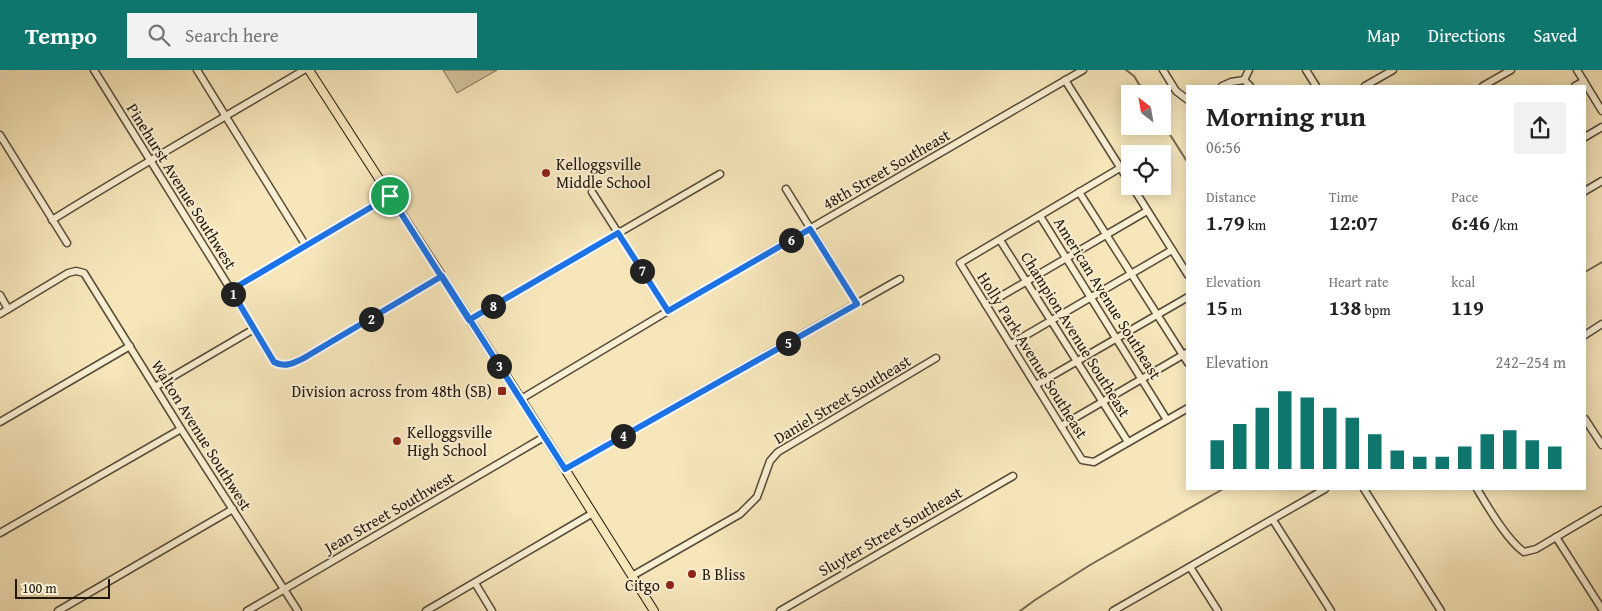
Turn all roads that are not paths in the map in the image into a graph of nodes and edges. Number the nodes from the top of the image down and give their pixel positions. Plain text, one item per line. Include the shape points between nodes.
1 (94, 70) edge
2 (197, 70) edge
3 (304, 70) edge
4 (309, 70) edge
5 (1083, 70) edge
6 (1163, 70) edge
7 (1249, 70) edge
8 (1306, 70) edge
9 (1393, 70) edge
10 (1511, 70) edge
11 (1577, 70) edge
12 (1065, 80) junction
13 (1244, 80) junction
14 (1584, 81) junction
15 (1224, 85) edge
16 (1249, 85) edge
17 (1315, 85) edge
18 (1367, 85) edge
19 (1485, 85) edge
20 (1577, 85) edge
21 (1186, 98) edge
22 (1602, 110) edge
23 (227, 117) junction
24 (1602, 127) edge
25 (0, 135) edge
26 (1586, 136) edge
27 (149, 160) junction
28 (1120, 168) joint
29 (720, 174) dead end
30 (1602, 181) edge
31 (786, 189) dead end
32 (1586, 190) edge
33 (592, 192) dead end
34 (1079, 192) junction
35 (1138, 195) edge
36 (390, 196) junction
37 (1148, 211) junction
38 (1040, 216) junction
39 (52, 220) junction
40 (810, 229) junction
41 (618, 233) junction
42 (1106, 235) junction
43 (1000, 240) junction
44 (66, 243) dead end
45 (306, 246) junction
46 (1172, 250) junction
47 (1067, 258) junction
48 (1186, 272) edge
49 (1131, 274) junction
50 (442, 276) junction
51 (900, 279) dead end
52 (1026, 281) junction
53 (231, 290) junction
54 (0, 295) edge
55 (1091, 298) junction
56 (1186, 298) edge
57 (857, 304) junction
58 (986, 305) junction
59 (8, 309) junction
60 (668, 311) junction
61 (0, 314) edge
62 (1157, 315) junction
63 (469, 320) junction
64 (1051, 321) junction
65 (1602, 324) edge
66 (254, 329) junction
67 (1586, 334) edge
68 (1116, 338) junction
69 (1011, 344) junction
70 (130, 346) junction
71 (1185, 354) edge
72 (936, 358) dead end
73 (1077, 361) junction
74 (1142, 379) junction
75 (1036, 385) junction
76 (155, 387) junction
77 (521, 399) junction
78 (1103, 402) junction
79 (1186, 409) edge
80 (1167, 420) junction
81 (1586, 421) edge
82 (0, 422) edge
83 (1061, 426) junction
84 (181, 429) junction
85 (544, 437) junction
86 (1128, 442) junction
87 (1602, 445) edge
88 (565, 469) junction
89 (1013, 476) dead end
90 (1323, 490) edge
91 (1365, 490) edge
92 (1478, 490) edge
93 (233, 509) junction
94 (1602, 510) edge
95 (593, 513) junction
96 (1273, 520) junction
97 (0, 533) edge
98 (1556, 537) junction
99 (1190, 567) junction
100 (632, 576) junction
101 (475, 583) junction
102 (284, 590) junction
103 (1602, 609) edge
104 (58, 611) edge
105 (247, 611) edge
106 (298, 611) edge
107 (426, 611) edge
108 (492, 611) edge
109 (654, 611) edge
110 (780, 611) edge
111 (1113, 611) edge
112 (1218, 611) edge
113 (1331, 611) edge
114 (1441, 611) edge

1 - 27 street, Pinehurst Avenue Southwest
2 - 23 street
3 - 23 street
4 - 36 main road
5 - 12 street, 48th Street Southeast
6 - 21 street via 1176,91
7 - 13 street
8 - 17 street
9 - 18 street
10 - 19 street
11 - 14 street
12 - 28 street
12 - 40 street, 48th Street Southeast
13 - 15 street
13 - 16 street
14 - 20 street
14 - 22 street
23 - 27 street
23 - 45 street
24 - 26 street
25 - 39 street
27 - 39 street
27 - 53 street, Pinehurst Avenue Southwest
28 - 34 street
29 - 41 street
30 - 32 street
31 - 40 street
33 - 41 street
34 - 38 street
34 - 42 street
35 - 37 street
36 - 45 street
36 - 50 main road
37 - 42 street
37 - 46 street
38 - 43 street
38 - 47 street, American Avenue Southeast
39 - 44 street
40 - 57 street
40 - 60 street, 48th Street Southeast
41 - 60 street
41 - 63 street
42 - 47 street
42 - 49 street
43 - 52 street, Champion Avenue Southeast
43 - 58 street, Holly Park Avenue Southeast via 960,264
45 - 53 street
46 - 48 street
46 - 49 street
47 - 52 street
47 - 55 street, American Avenue Southeast
49 - 55 street
49 - 62 street
50 - 63 main road
50 - 66 street, Pinehurst Avenue Southwest via 291,364 274,362
51 - 57 street
52 - 58 street
52 - 64 street, Champion Avenue Southeast
53 - 66 street, Pinehurst Avenue Southwest
54 - 59 street
55 - 64 street
55 - 68 street, American Avenue Southeast
56 - 62 street
57 - 88 street
58 - 69 street, Holly Park Avenue Southeast
59 - 61 street
59 - 70 street, Walton Avenue Southwest via 76,270 84,273
60 - 77 street, 48th Street Southeast
62 - 68 street
62 - 71 street
63 - 77 main road
64 - 69 street
64 - 73 street, Champion Avenue Southeast
65 - 67 street
66 - 76 street
68 - 73 street
68 - 74 street, American Avenue Southeast
69 - 75 street, Holly Park Avenue Southeast
70 - 76 street, Walton Avenue Southwest
70 - 82 street
71 - 74 street
72 - 100 street, Daniel Street Southeast via 778,452 770,461 751,505
73 - 75 street
73 - 78 street, Champion Avenue Southeast
74 - 78 street
74 - 80 street, American Avenue Southeast
75 - 83 street, Holly Park Avenue Southeast
76 - 84 street, Walton Avenue Southwest
77 - 85 main road
78 - 83 street
78 - 86 street, Champion Avenue Southeast
79 - 80 street
80 - 86 street
81 - 87 street
83 - 86 street, Holly Park Avenue Southeast via 1082,460 1094,462
84 - 93 street, Walton Avenue Southwest
84 - 97 street
85 - 88 main road
85 - 102 street, Jean Street Southwest
88 - 95 main road
89 - 110 street, Sluyter Street Southeast
90 - 96 street
91 - 114 street
92 - 98 street via 1524,552
93 - 102 street, Walton Avenue Southwest
93 - 104 street
94 - 98 street
95 - 100 main road
95 - 101 street
96 - 99 street
96 - 113 street
98 - 103 street
99 - 111 street
99 - 112 street
100 - 109 main road
101 - 107 street
101 - 108 street
102 - 105 street, Jean Street Southwest
102 - 106 street, Walton Avenue Southwest

